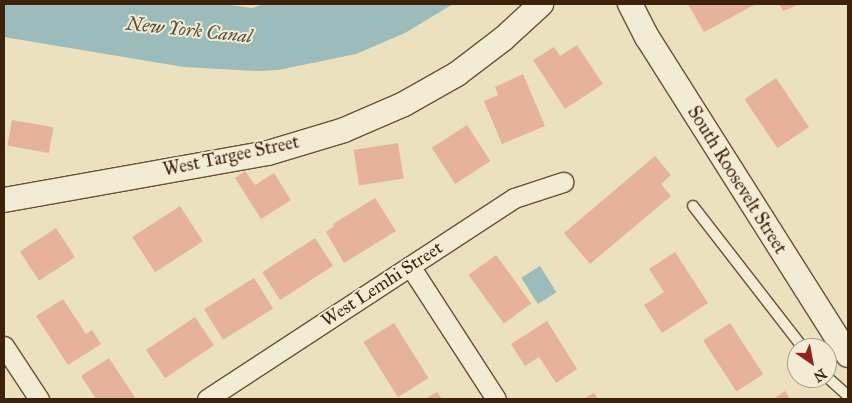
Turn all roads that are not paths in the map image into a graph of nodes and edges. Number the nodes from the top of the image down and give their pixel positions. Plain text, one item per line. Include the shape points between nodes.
1 (541, 4) edge
2 (630, 4) edge
3 (563, 182) dead end
4 (4, 200) edge
5 (693, 206) dead end
6 (410, 266) junction
7 (795, 338) edge
8 (4, 346) edge
9 (848, 355) edge
10 (837, 386) edge
11 (848, 396) edge
12 (39, 399) edge
13 (207, 399) edge
14 (496, 399) edge

1 - 4 street, West Targee Street via 458,74 404,104 344,130 268,153
2 - 9 street, South Roosevelt Street via 647,37
3 - 6 street, West Lemhi Street via 514,198
5 - 7 lane
6 - 13 street, West Lemhi Street
6 - 14 street
8 - 12 street
10 - 11 lane

